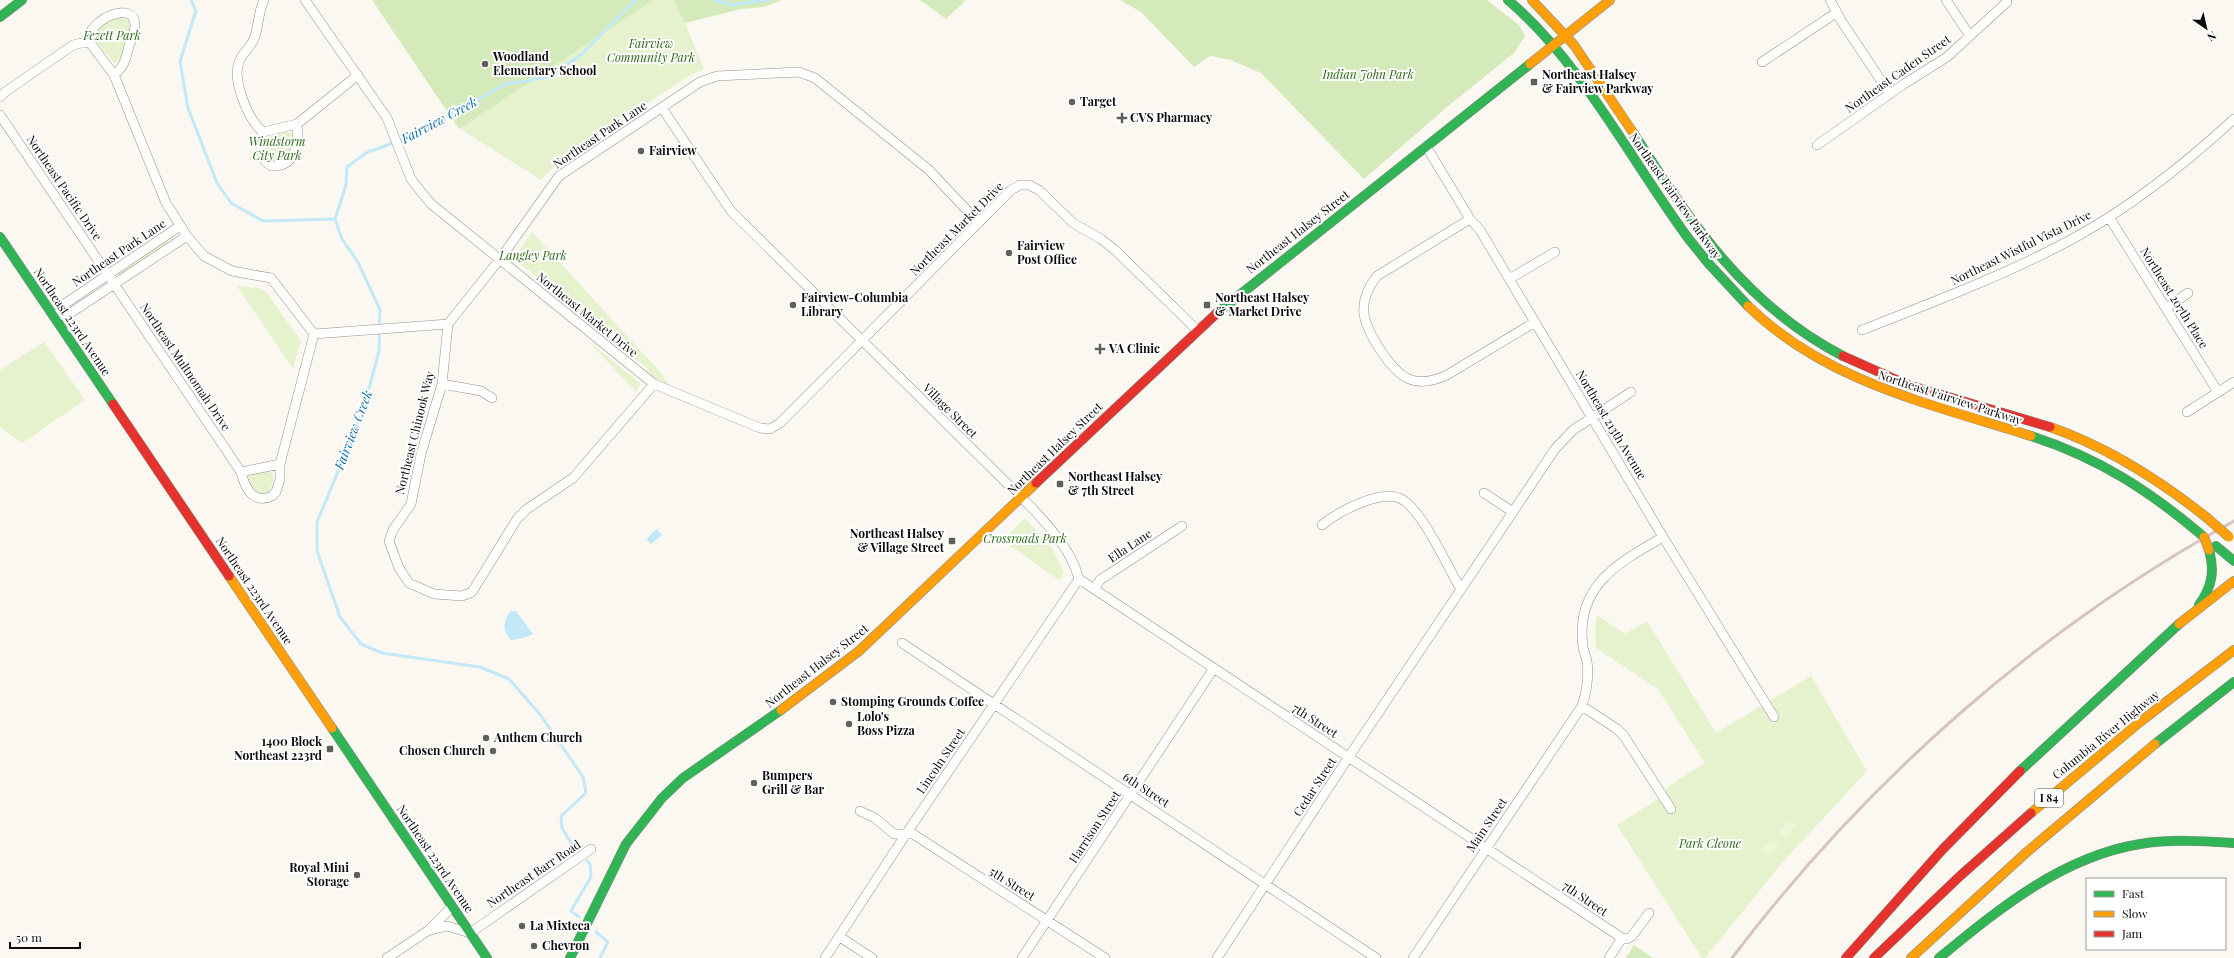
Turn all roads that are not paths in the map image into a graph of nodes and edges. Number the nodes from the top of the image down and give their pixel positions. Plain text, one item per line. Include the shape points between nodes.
1 (22, 0) edge
2 (264, 0) edge
3 (305, 0) edge
4 (1508, 0) edge
5 (1532, 0) edge
6 (1610, 0) edge
7 (1830, 0) edge
8 (1946, 0) edge
9 (2007, 2) dead end
10 (1836, 13) junction
11 (0, 17) edge
12 (1565, 35) junction
13 (1970, 36) junction
14 (86, 42) junction
15 (1554, 45) junction
16 (1762, 62) dead end
17 (114, 75) junction
18 (358, 75) junction
19 (1890, 94) junction
20 (0, 97) edge
21 (662, 108) junction
22 (0, 115) edge
23 (2234, 119) edge
24 (296, 124) junction
25 (263, 132) junction
26 (1817, 145) dead end
27 (1426, 146) junction
28 (2109, 217) junction
29 (1470, 219) junction
30 (979, 223) junction
31 (180, 226) junction
32 (187, 236) junction
33 (0, 237) edge
34 (1555, 252) dead end
35 (500, 259) junction
36 (108, 275) junction
37 (1509, 279) junction
38 (115, 285) junction
39 (2188, 293) dead end
40 (2166, 308) junction
41 (54, 318) junction
42 (1535, 322) junction
43 (448, 324) junction
44 (1862, 330) dead end
45 (1198, 331) junction
46 (314, 334) junction
47 (863, 340) junction
48 (2234, 382) edge
49 (442, 384) junction
50 (654, 384) junction
51 (1631, 392) dead end
52 (2218, 392) junction
53 (492, 398) dead end
54 (2187, 412) dead end
55 (1592, 416) junction
56 (280, 464) junction
57 (241, 472) junction
58 (1484, 493) dead end
59 (1022, 498) junction
60 (1514, 512) junction
61 (1322, 525) dead end
62 (1182, 526) dead end
63 (1663, 537) junction
64 (2232, 539) edge
65 (2212, 548) junction
66 (2234, 561) edge
67 (1079, 579) junction
68 (2234, 581) edge
69 (1094, 589) junction
70 (1461, 590) junction
71 (2195, 610) junction
72 (902, 642) dead end
73 (2234, 650) edge
74 (1214, 668) junction
75 (2234, 682) edge
76 (994, 705) junction
77 (1582, 706) junction
78 (1774, 717) dead end
79 (1348, 758) junction
80 (1130, 794) junction
81 (1671, 809) dead end
82 (860, 811) dead end
83 (906, 834) junction
84 (2234, 843) edge
85 (1486, 848) junction
86 (591, 849) dead end
87 (1266, 885) junction
88 (452, 907) junction
89 (1648, 913) dead end
90 (1047, 920) junction
91 (429, 930) junction
92 (470, 933) junction
93 (840, 937) junction
94 (1622, 938) junction
95 (387, 958) edge
96 (487, 958) edge
97 (570, 958) edge
98 (825, 958) edge
99 (872, 958) edge
100 (1022, 958) edge
101 (1105, 958) edge
102 (1217, 958) edge
103 (1376, 958) edge
104 (1413, 958) edge
105 (1609, 958) edge
106 (1846, 958) edge
107 (1874, 958) edge
108 (1911, 958) edge
109 (1939, 958) edge

1 - 11 main road
2 - 25 street via 254,41 239,60 236,80 253,122
3 - 18 street, Northeast Market Drive
4 - 15 main road, Northeast Fairview Parkway via 1540,28
5 - 12 main road, Northeast Fairview Parkway
6 - 12 main road, Northeast Halsey Street
7 - 10 street
8 - 13 street
9 - 13 street, Northeast Caden Street
10 - 16 street
10 - 19 street
12 - 15 main road, Northeast Halsey Street
12 - 64 main road, Northeast Fairview Parkway, bridge via 1580,53 1713,248 1748,288 1787,321 1830,350 1878,373 1926,391 2051,427 2087,441 2150,475
13 - 19 street, Northeast Caden Street via 1947,57
14 - 17 street via 95,47
14 - 17 street via 92,27 112,13 118,11 133,19 134,28 125,64
14 - 20 street via 73,45
15 - 27 main road, Northeast Halsey Street
15 - 65 main road, Northeast Fairview Parkway, bridge via 1698,252 1742,302 1786,338 1828,365 1897,396 2048,442 2081,455 2115,472 2151,495 2192,526
17 - 31 street via 166,203
18 - 24 street
18 - 35 street, Northeast Market Drive via 387,118 411,179 420,192
19 - 26 street, Northeast Caden Street
21 - 30 street, Northeast Park Lane via 700,82 717,76 799,72 815,78 929,170
21 - 35 street, Northeast Park Lane via 559,176
21 - 47 street, Village Street via 732,211
22 - 36 street, Northeast Pacific Drive
23 - 28 street, Northeast Wistful Vista Drive via 2180,166
24 - 25 street
24 - 25 street via 298,135 292,158 289,163 277,166 269,165 259,144
27 - 29 street, Northeast 213th Avenue
27 - 45 main road, Northeast Halsey Street via 1264,274
28 - 40 street, Northeast 207th Place
28 - 44 street, Northeast Wistful Vista Drive via 2069,240 1960,292
29 - 37 street, Northeast 213th Avenue via 1480,230
29 - 42 street via 1377,276 1369,286 1363,309 1364,320 1392,368 1401,376 1412,380 1430,381 1447,375
30 - 45 street, Northeast Market Drive via 1011,190 1028,185 1038,190 1073,223 1115,250
30 - 47 street, Northeast Market Drive
31 - 32 street, Northeast Park Lane
31 - 36 street, Northeast Park Lane
32 - 38 street, Northeast Park Lane
32 - 46 street, Northeast Park Lane via 204,256 232,271 272,278
33 - 41 main road, Northeast 223rd Avenue
34 - 37 street
35 - 43 street, Northeast Park Lane
35 - 50 street, Northeast Market Drive
36 - 38 street, Northeast Multnomah Drive
36 - 41 street, Northeast Park Lane via 66,303
37 - 42 street, Northeast 213th Avenue
38 - 41 street, Northeast Park Lane via 72,312
38 - 57 street, Northeast Multnomah Drive
39 - 40 street
40 - 52 street, Northeast 207th Place
41 - 88 main road, Northeast 223rd Avenue
42 - 55 street, Northeast 213th Avenue
43 - 46 street
43 - 49 street, Northeast Chinook Way
45 - 59 main road, Northeast Halsey Street
46 - 56 street, Northeast Multnomah Drive
47 - 50 street, Northeast Market Drive via 780,423 770,428 760,428
47 - 59 street, Village Street
48 - 52 street
49 - 50 street, Northeast Chinook Way via 421,454 411,504 393,530 389,541 399,568 409,583 434,594 462,596 472,592 517,520 527,509 573,478
49 - 53 street via 481,391
51 - 55 street, Cedar Street
52 - 54 street
55 - 60 street, Cedar Street via 1572,430 1555,449
55 - 63 street, Northeast 213th Avenue
56 - 57 street
56 - 57 street, Northeast Multnomah Drive via 279,486 276,492 266,499 253,497 243,481
58 - 60 street
59 - 67 street via 1061,540 1070,554
59 - 97 main road, Northeast Halsey Street via 859,651 808,691 683,778 662,798 626,844
60 - 70 street, Cedar Street
61 - 70 street via 1342,511 1374,499 1386,496 1403,500 1426,528
62 - 69 street, Ella Lane via 1100,580
63 - 77 street via 1612,568 1592,594 1582,626 1588,670
63 - 78 street, Northeast 213th Avenue
65 - 66 main road
65 - 71 main road via 2212,580
67 - 69 street, 7th Street
67 - 76 street, Lincoln Street
68 - 71 main road
69 - 74 street, 7th Street
70 - 79 street, Cedar Street
71 - 106 main road via 2061,730 2004,786 1943,849
72 - 76 street, 6th Street
73 - 107 main road, Columbia River Highway / I 84 via 2061,787 1931,903
74 - 79 street, 7th Street
74 - 80 street, Harrison Street
75 - 108 main road, I 84 via 2128,765
76 - 80 street, 6th Street
76 - 83 street, Lincoln Street
77 - 81 street via 1624,736
77 - 85 street, Main Street
79 - 85 street, 7th Street
79 - 87 street, Cedar Street
80 - 87 street, 6th Street
80 - 90 street, Harrison Street
82 - 83 street, 5th Street via 875,818 894,834
83 - 90 street, 5th Street via 913,834
83 - 93 street, Lincoln Street
84 - 109 main road via 2161,842 2127,847 2094,856 2033,886
85 - 94 street, 7th Street
85 - 104 street, Main Street
86 - 92 street, Northeast Barr Road
87 - 102 street, Cedar Street
87 - 103 street, 6th Street
88 - 91 street
88 - 92 main road, Northeast 223rd Avenue
89 - 94 street via 1632,936
90 - 100 street, Harrison Street
90 - 101 street, 5th Street
91 - 92 street via 446,926
91 - 95 street
92 - 96 main road, Northeast 223rd Avenue
93 - 98 street, Lincoln Street
93 - 99 street
94 - 105 street

